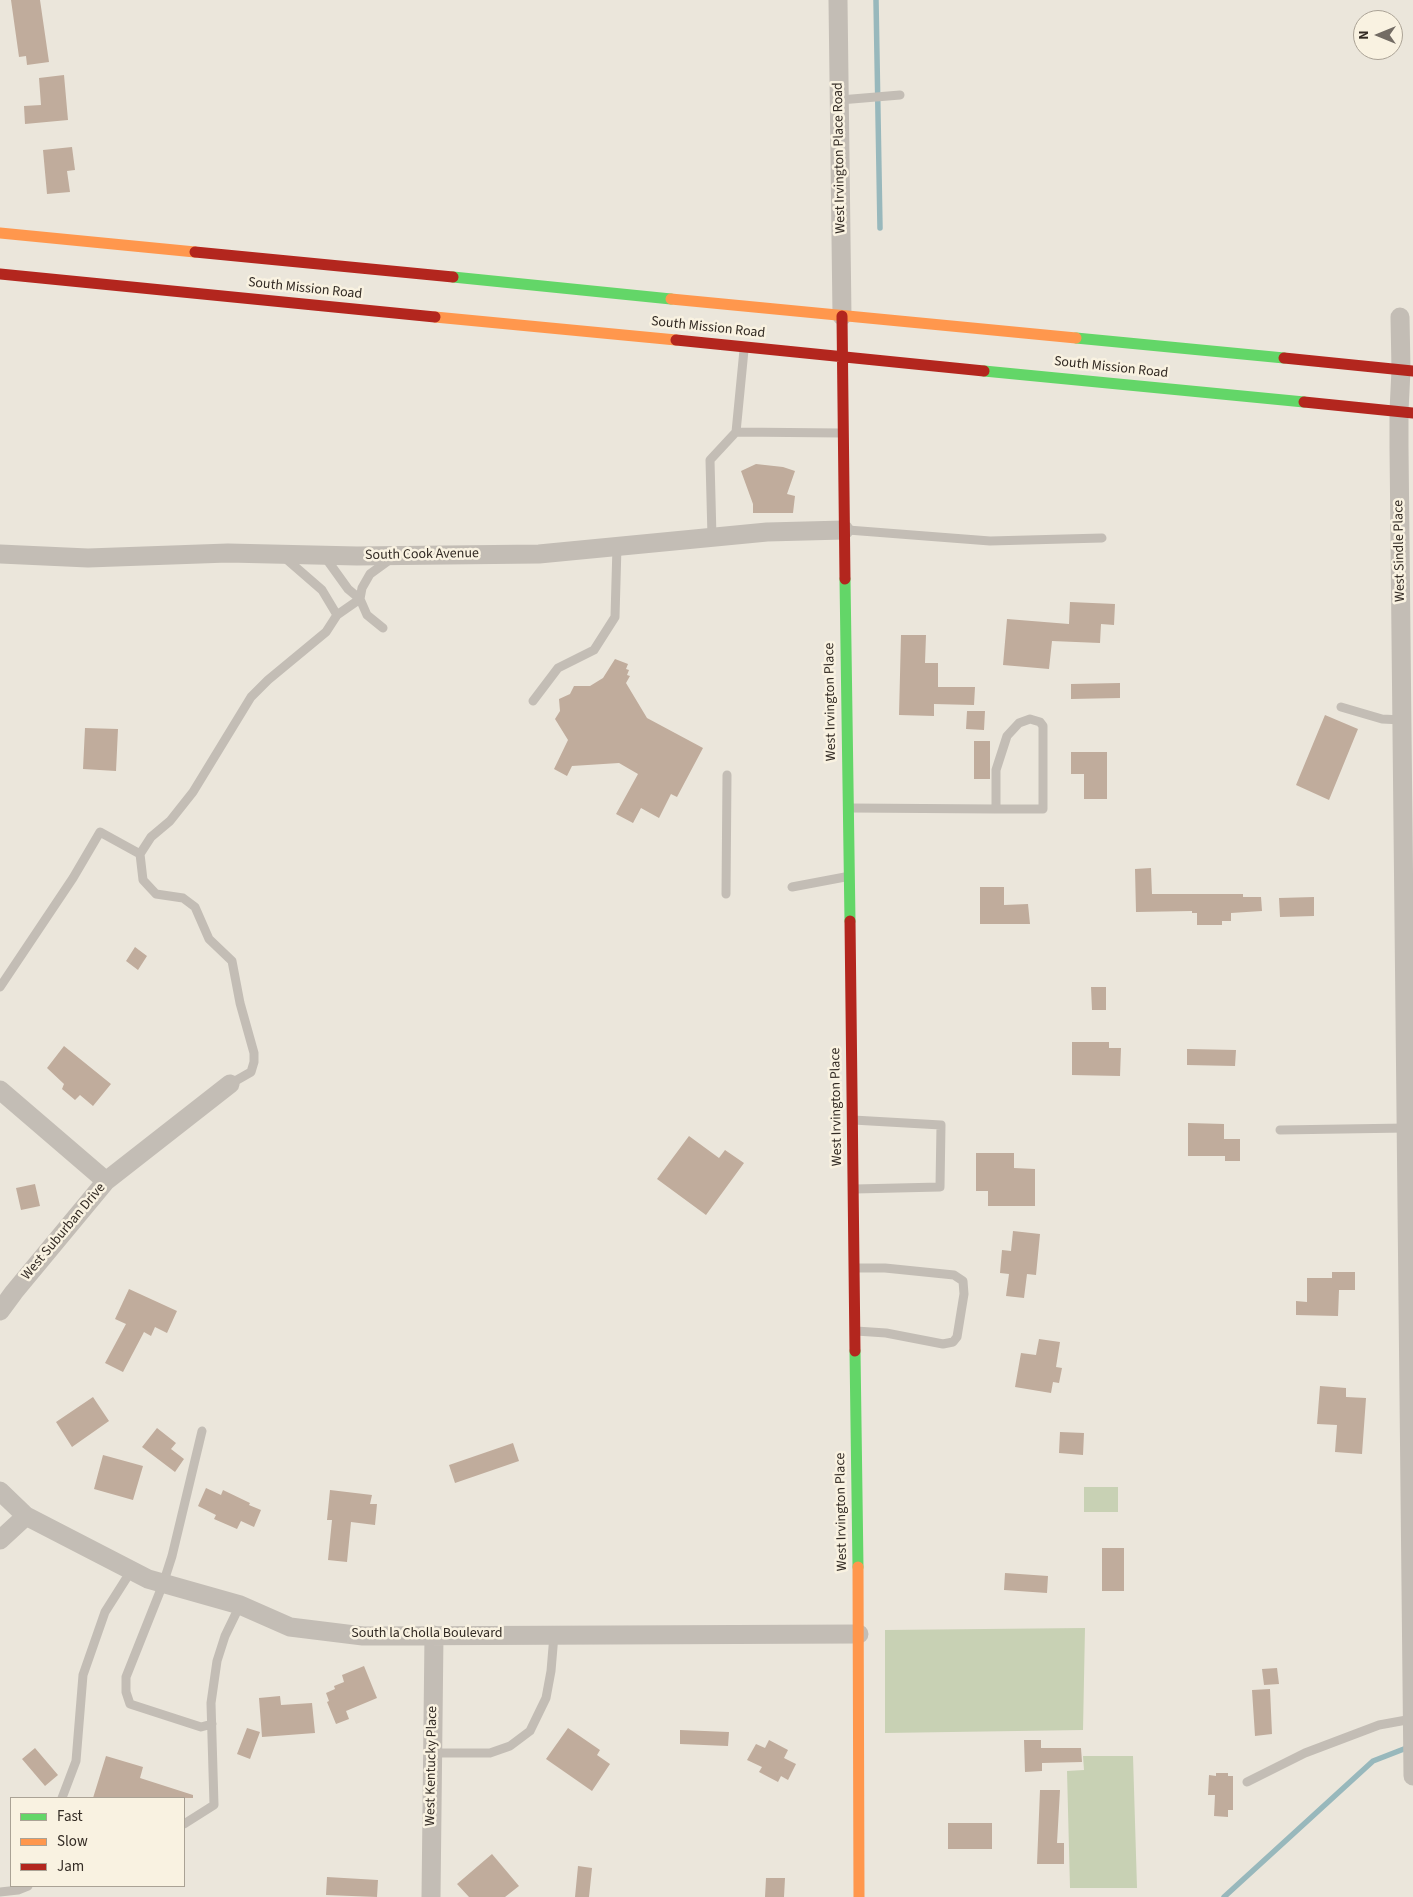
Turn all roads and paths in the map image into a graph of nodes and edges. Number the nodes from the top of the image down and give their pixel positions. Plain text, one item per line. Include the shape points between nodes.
1 (838, 0) edge
2 (900, 95) dead end
3 (840, 100) junction
4 (0, 233) edge
5 (0, 274) edge
6 (842, 316) junction
7 (1400, 316) dead end
8 (744, 347) junction
9 (842, 357) junction
10 (1407, 371) edge
11 (1406, 412) edge
12 (736, 432) junction
13 (843, 433) junction
14 (844, 530) junction
15 (712, 537) junction
16 (1102, 538) dead end
17 (617, 546) junction
18 (0, 554) edge
19 (280, 554) junction
20 (324, 555) junction
21 (397, 555) junction
22 (360, 599) junction
23 (337, 615) junction
24 (383, 628) dead end
25 (532, 701) dead end
26 (1341, 707) dead end
27 (1402, 720) junction
28 (727, 775) dead end
29 (848, 808) junction
30 (996, 809) junction
31 (140, 854) junction
32 (848, 876) junction
33 (792, 887) dead end
34 (726, 894) dead end
35 (0, 987) edge
36 (230, 1084) joint
37 (0, 1090) edge
38 (1409, 1094) edge
39 (852, 1120) junction
40 (1406, 1128) junction
41 (1280, 1130) dead end
42 (106, 1181) junction
43 (853, 1189) junction
44 (854, 1268) junction
45 (0, 1311) edge
46 (854, 1331) junction
47 (202, 1431) dead end
48 (0, 1491) edge
49 (26, 1516) junction
50 (0, 1540) edge
51 (131, 1571) junction
52 (163, 1584) junction
53 (240, 1605) junction
54 (554, 1634) junction
55 (858, 1634) junction
56 (434, 1635) junction
57 (1412, 1719) edge
58 (212, 1724) junction
59 (432, 1753) junction
60 (1413, 1776) edge
61 (1247, 1782) dead end
62 (62, 1797) edge
63 (185, 1823) edge
64 (26, 1887) edge
65 (0, 1892) edge
66 (431, 1897) edge
67 (859, 1897) edge

1 - 3 street, West Irvington Place Road
2 - 3 lane
3 - 6 street, West Irvington Place Road
4 - 6 main road, South Mission Road via 240,261
5 - 8 main road, South Mission Road via 233,293
6 - 9 main road, West Irvington Place
6 - 10 main road, South Mission Road
7 - 10 street, West Sindle Place
8 - 9 main road, South Mission Road
8 - 12 lane
9 - 11 main road, South Mission Road
9 - 13 main road, West Irvington Place
10 - 11 street, West Sindle Place
11 - 27 street, West Sindle Place
12 - 13 lane
12 - 15 lane via 710,460
13 - 14 main road, West Irvington Place
14 - 15 street, South Cook Avenue
14 - 16 lane via 990,541
14 - 29 main road, West Irvington Place
15 - 17 street, South Cook Avenue
17 - 21 street, South Cook Avenue via 539,554
17 - 25 lane via 615,616 594,650 558,668
18 - 19 street, South Cook Avenue via 88,558
19 - 20 street, South Cook Avenue
19 - 23 lane via 322,590
20 - 21 street, South Cook Avenue
20 - 22 lane via 348,589
21 - 22 lane via 370,574
22 - 23 lane
22 - 24 lane via 367,615
23 - 31 lane via 326,632 251,697 193,792
26 - 27 lane via 1382,719
27 - 38 street, West Sindle Place
28 - 34 lane
29 - 30 lane
29 - 32 main road, West Irvington Place
30 - 30 lane via 1043,809 1043,726 1040,722 1019,723 1007,736 996,770
31 - 35 lane via 100,832
31 - 36 lane via 143,880 156,894 183,898 195,907 208,939 232,961 254,1062 251,1072
32 - 33 lane
32 - 39 main road, West Irvington Place
36 - 42 street, West Suburban Drive
37 - 42 street
38 - 40 street, West Sindle Place
39 - 43 main road, West Irvington Place
39 - 43 lane via 941,1125 940,1187
40 - 41 lane
40 - 57 street, West Sindle Place
42 - 45 street, West Suburban Drive
43 - 44 main road, West Irvington Place
44 - 46 main road, West Irvington Place
44 - 46 lane via 954,1275 963,1281 964,1294 957,1337 953,1342 943,1344 886,1333
46 - 55 main road, West Irvington Place
47 - 52 lane
48 - 49 street, South la Cholla Boulevard
49 - 50 street
49 - 51 street, South la Cholla Boulevard
51 - 52 street, South la Cholla Boulevard
51 - 62 lane via 105,1612 83,1675 76,1761
52 - 53 street, South la Cholla Boulevard
52 - 58 lane via 126,1677 130,1704 200,1727
53 - 56 street, South la Cholla Boulevard via 290,1628 363,1636
53 - 58 lane via 217,1661 211,1703
54 - 55 street, South la Cholla Boulevard
54 - 56 street, South la Cholla Boulevard
54 - 59 lane via 552,1671 546,1698 530,1731 510,1746 490,1753
55 - 67 main road, West Irvington Place
56 - 59 street, West Kentucky Place
57 - 60 street, West Sindle Place
57 - 61 lane via 1379,1725 1305,1753
58 - 63 lane via 214,1805
59 - 66 street, West Kentucky Place
64 - 65 lane

